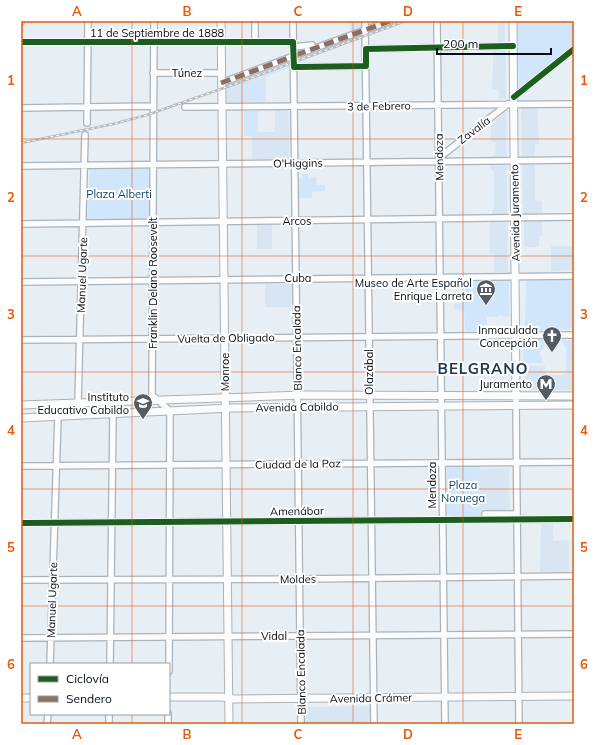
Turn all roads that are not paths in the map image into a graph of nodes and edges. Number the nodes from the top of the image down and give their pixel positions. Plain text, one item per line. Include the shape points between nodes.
1 (88, 21) edge
2 (154, 21) edge
3 (221, 21) edge
4 (255, 21) edge
5 (292, 21) edge
6 (365, 21) edge
7 (390, 21) edge
8 (437, 21) edge
9 (513, 21) edge
10 (365, 30) junction
11 (21, 42) edge
12 (154, 42) junction
13 (221, 42) junction
14 (255, 42) junction
15 (88, 43) junction
16 (293, 44) junction
17 (312, 45) dead end
18 (513, 46) junction
19 (438, 48) junction
20 (366, 49) junction
21 (574, 49) edge
22 (366, 66) junction
23 (294, 67) junction
24 (154, 73) junction
25 (221, 73) junction
26 (221, 84) junction
27 (512, 102) junction
28 (574, 104) edge
29 (438, 105) junction
30 (154, 106) junction
31 (185, 106) dead end
32 (295, 106) junction
33 (366, 106) junction
34 (86, 107) junction
35 (222, 107) junction
36 (21, 108) edge
37 (87, 123) dead end
38 (85, 135) dead end
39 (440, 159) junction
40 (515, 160) junction
41 (574, 160) edge
42 (367, 163) junction
43 (222, 164) junction
44 (295, 164) junction
45 (153, 165) junction
46 (21, 166) edge
47 (84, 166) junction
48 (516, 217) junction
49 (574, 217) edge
50 (440, 218) junction
51 (295, 220) junction
52 (368, 220) junction
53 (223, 221) junction
54 (153, 223) junction
55 (21, 224) edge
56 (83, 224) junction
57 (516, 275) junction
58 (574, 276) edge
59 (441, 277) junction
60 (296, 278) junction
61 (369, 278) junction
62 (224, 279) junction
63 (153, 280) junction
64 (82, 281) junction
65 (21, 282) edge
66 (516, 335) junction
67 (574, 335) edge
68 (441, 336) junction
69 (297, 337) junction
70 (369, 337) junction
71 (224, 338) junction
72 (152, 339) junction
73 (21, 340) edge
74 (80, 340) junction
75 (370, 395) junction
76 (442, 395) junction
77 (298, 396) junction
78 (574, 396) edge
79 (225, 397) junction
80 (156, 399) junction
81 (516, 401) junction
82 (78, 402) junction
83 (21, 405) edge
84 (574, 405) edge
85 (298, 406) junction
86 (369, 406) junction
87 (442, 406) junction
88 (166, 408) junction
89 (225, 408) junction
90 (113, 414) junction
91 (79, 415) junction
92 (58, 416) junction
93 (21, 418) edge
94 (574, 462) edge
95 (370, 463) junction
96 (442, 463) junction
97 (515, 463) junction
98 (298, 464) junction
99 (114, 465) junction
100 (169, 465) junction
101 (226, 465) junction
102 (21, 466) edge
103 (57, 466) junction
104 (485, 514) dead end
105 (516, 517) junction
106 (574, 519) edge
107 (442, 520) junction
108 (299, 521) junction
109 (370, 521) junction
110 (170, 522) junction
111 (226, 522) junction
112 (21, 523) edge
113 (54, 523) junction
114 (112, 523) junction
115 (517, 576) junction
116 (574, 576) edge
117 (443, 577) junction
118 (372, 578) junction
119 (299, 579) junction
120 (21, 580) edge
121 (52, 580) junction
122 (170, 580) junction
123 (227, 580) junction
124 (111, 581) junction
125 (518, 634) junction
126 (574, 634) edge
127 (373, 635) junction
128 (444, 635) junction
129 (300, 636) junction
130 (170, 637) junction
131 (228, 637) junction
132 (21, 638) edge
133 (50, 638) junction
134 (110, 638) junction
135 (50, 663) edge
136 (110, 663) edge
137 (169, 663) edge
138 (518, 696) junction
139 (574, 696) edge
140 (170, 697) edge
141 (444, 697) junction
142 (228, 698) junction
143 (374, 698) junction
144 (301, 699) junction
145 (229, 724) edge
146 (301, 724) edge
147 (374, 724) edge
148 (445, 724) edge
149 (518, 724) edge

1 - 15 street
2 - 12 street, Franklin Delano Roosevelt
3 - 13 main road, Monroe
4 - 14 street
5 - 16 street, Blanco Encalada
6 - 10 street, Olazábal
7 - 10 street
8 - 19 street, Mendoza
9 - 18 main road, Avenida Juramento
10 - 20 street, Olazábal
10 - 26 street
11 - 15 street, 11 de Septiembre de 1888
12 - 13 street, 11 de Septiembre de 1888
12 - 15 street, 11 de Septiembre de 1888
12 - 24 street, Franklin Delano Roosevelt
13 - 14 street, 11 de Septiembre de 1888
13 - 25 main road, Monroe
14 - 16 street, 11 de Septiembre de 1888
15 - 34 street
16 - 17 street, 11 de Septiembre de 1888
16 - 23 street, Blanco Encalada
18 - 19 street
18 - 27 main road, Avenida Juramento
19 - 20 street
19 - 29 street, Mendoza
20 - 22 street, Olazábal
21 - 27 street, Zavalía
22 - 23 street
22 - 33 street, Olazábal
23 - 32 street, Blanco Encalada
24 - 25 street, Túnez
24 - 30 street, Franklin Delano Roosevelt
25 - 26 main road, Monroe
26 - 35 main road, Monroe
27 - 28 street, 3 de Febrero
27 - 29 street, 3 de Febrero
27 - 39 street, Zavalía
27 - 40 main road, Avenida Juramento
29 - 33 street, 3 de Febrero
29 - 39 street, Mendoza
30 - 34 street
30 - 45 street, Franklin Delano Roosevelt
31 - 35 street, 3 de Febrero
32 - 33 street, 3 de Febrero
32 - 35 street, 3 de Febrero
32 - 44 street, Blanco Encalada
33 - 42 street, Olazábal
34 - 36 street
34 - 37 street
35 - 43 main road, Monroe
38 - 47 street, Manuel Ugarte
39 - 40 street, O'Higgins
39 - 42 street, O'Higgins
39 - 50 street, Mendoza
40 - 41 street, O'Higgins
40 - 48 main road, Avenida Juramento
42 - 44 street, O'Higgins
42 - 52 street, Olazábal
43 - 44 street, O'Higgins
43 - 45 street, O'Higgins
43 - 53 main road, Monroe
44 - 51 street, Blanco Encalada
45 - 47 street, O'Higgins
45 - 54 street, Franklin Delano Roosevelt
46 - 47 street, O'Higgins
47 - 56 street, Manuel Ugarte
48 - 49 street, Arcos
48 - 50 street, Arcos
48 - 57 main road, Avenida Juramento
50 - 52 street, Arcos
50 - 59 street, Mendoza
51 - 52 street, Arcos
51 - 53 street, Arcos
51 - 60 street, Blanco Encalada
52 - 61 street, Olazábal
53 - 54 street, Arcos
53 - 62 main road, Monroe
54 - 56 street, Arcos
54 - 63 street, Franklin Delano Roosevelt
55 - 56 street, Arcos
56 - 64 street, Manuel Ugarte
57 - 58 street, Cuba
57 - 59 street, Cuba
57 - 66 main road, Avenida Juramento
59 - 61 street, Cuba
59 - 68 street, Mendoza
60 - 61 street, Cuba
60 - 62 street, Cuba
60 - 69 street, Blanco Encalada
61 - 70 street, Olazábal
62 - 63 street, Cuba
62 - 71 main road, Monroe
63 - 64 street, Cuba
63 - 72 street, Franklin Delano Roosevelt
64 - 65 street, Cuba
64 - 74 street, Manuel Ugarte
66 - 67 street, Vuelta de Obligado
66 - 68 street, Vuelta de Obligado
66 - 81 main road, Avenida Juramento
68 - 70 street, Vuelta de Obligado
68 - 76 street, Mendoza
69 - 70 street, Vuelta de Obligado
69 - 71 street, Vuelta de Obligado
69 - 77 street, Blanco Encalada
70 - 75 street, Olazábal
71 - 72 street, Vuelta de Obligado
71 - 79 main road, Monroe
72 - 74 street, Vuelta de Obligado
72 - 80 street, Franklin Delano Roosevelt via 152,395
73 - 74 street, Vuelta de Obligado
74 - 82 street, Manuel Ugarte
75 - 76 main road, Avenida Cabildo
75 - 77 main road, Avenida Cabildo
75 - 86 street, Olazábal
76 - 81 main road, Avenida Cabildo
76 - 87 street, Mendoza
77 - 79 main road, Avenida Cabildo
77 - 85 street, Blanco Encalada
78 - 81 main road, Avenida Cabildo
79 - 80 main road, Avenida Cabildo
79 - 89 main road, Monroe
80 - 82 main road, Avenida Cabildo
80 - 88 street
81 - 84 main road, Avenida Cabildo
81 - 87 main road, Avenida Cabildo
81 - 97 street
82 - 83 main road, Avenida Cabildo
82 - 91 street, Manuel Ugarte
85 - 86 main road, Avenida Cabildo
85 - 89 main road, Avenida Cabildo
85 - 98 street, Blanco Encalada
86 - 87 main road, Avenida Cabildo
86 - 95 street, Olazábal
87 - 96 street, Mendoza
88 - 89 main road, Avenida Cabildo
88 - 90 main road, Avenida Cabildo
88 - 100 street
89 - 101 main road, Monroe
90 - 91 main road, Avenida Cabildo
90 - 99 street
91 - 92 main road, Avenida Cabildo
92 - 93 main road, Avenida Cabildo
92 - 103 street, Manuel Ugarte
94 - 97 street, Ciudad de la Paz
95 - 96 street, Ciudad de la Paz
95 - 98 street, Ciudad de la Paz
95 - 109 street, Olazábal
96 - 97 street, Ciudad de la Paz
96 - 107 street, Mendoza
97 - 105 street
98 - 101 street, Ciudad de la Paz
98 - 108 street, Blanco Encalada
99 - 100 street, Ciudad de la Paz
99 - 103 street, Ciudad de la Paz
99 - 114 street
100 - 101 street, Ciudad de la Paz
100 - 110 street
101 - 111 main road, Monroe
102 - 103 street, Ciudad de la Paz
103 - 113 street, Manuel Ugarte
104 - 105 street
105 - 106 street, Amenábar
105 - 107 street, Amenábar
105 - 115 street
107 - 109 street, Amenábar
107 - 117 street, Mendoza
108 - 109 street, Amenábar
108 - 111 street, Amenábar
108 - 119 street, Blanco Encalada
109 - 118 street, Olazábal
110 - 111 street, Amenábar
110 - 114 street, Amenábar
110 - 122 street
111 - 123 main road, Monroe
112 - 113 street, Amenábar
113 - 114 street, Amenábar
113 - 121 street, Manuel Ugarte
114 - 124 street
115 - 116 street, Moldes
115 - 117 street, Moldes
115 - 125 street
117 - 118 street, Moldes
117 - 128 street, Mendoza
118 - 119 street, Moldes
118 - 127 street, Olazábal
119 - 123 street, Moldes
119 - 129 street, Blanco Encalada
120 - 121 street, Moldes
121 - 124 street, Moldes
121 - 133 street, Manuel Ugarte
122 - 123 street, Moldes
122 - 124 street, Moldes
122 - 130 street
123 - 131 main road, Monroe
124 - 134 street
125 - 126 street, Vidal
125 - 128 street, Vidal
125 - 138 street
127 - 128 street, Vidal
127 - 129 street, Vidal
127 - 143 street, Olazábal
128 - 141 street, Mendoza
129 - 131 street, Vidal
129 - 144 street, Blanco Encalada
130 - 131 street, Vidal
130 - 134 street, Vidal
130 - 137 street
131 - 142 main road, Monroe
132 - 133 street, Vidal
133 - 134 street, Vidal
133 - 135 street, Manuel Ugarte
134 - 136 street
138 - 139 main road, Avenida Crámer
138 - 141 main road, Avenida Crámer
138 - 149 street
140 - 142 main road, Avenida Crámer
141 - 143 main road, Avenida Crámer
141 - 148 street, Mendoza
142 - 144 main road, Avenida Crámer
142 - 145 main road, Monroe
143 - 144 main road, Avenida Crámer
143 - 147 street, Olazábal
144 - 146 street, Blanco Encalada

